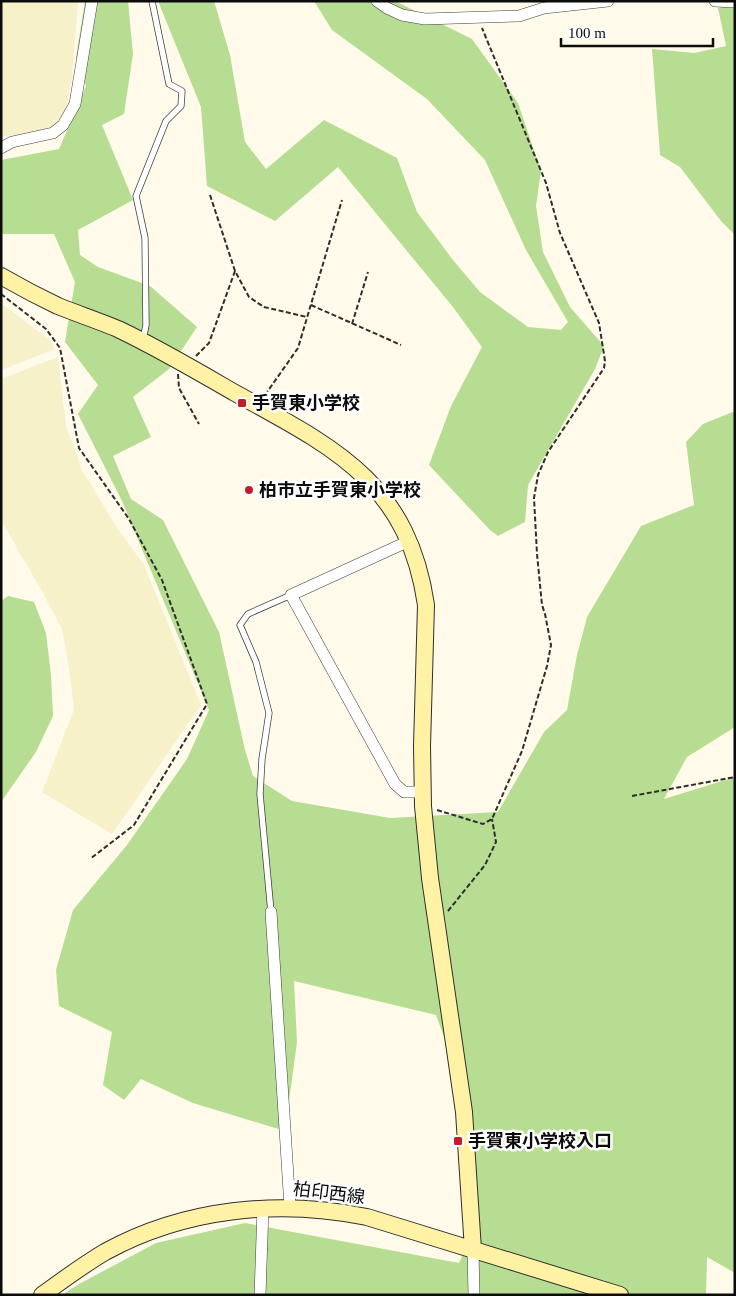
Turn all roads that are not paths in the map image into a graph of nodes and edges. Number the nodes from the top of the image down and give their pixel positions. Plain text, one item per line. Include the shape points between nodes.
1 (92, 1) edge
2 (152, 1) edge
3 (378, 1) edge
4 (608, 1) edge
5 (715, 1) edge
6 (735, 2) edge
7 (1, 148) edge
8 (1, 276) edge
9 (143, 342) junction
10 (409, 541) junction
11 (291, 595) junction
12 (422, 799) junction
13 (271, 912) joint
14 (290, 1207) junction
15 (263, 1208) junction
16 (473, 1250) junction
17 (42, 1295) edge
18 (260, 1295) edge
19 (474, 1295) edge
20 (620, 1295) edge

1 - 7 street via 75,104 64,125 53,133 12,142
2 - 9 lane via 169,84 182,91 181,106 166,121 136,196 145,238 146,325
3 - 4 street via 402,15 425,19 518,16 544,8
5 - 6 street
8 - 9 street via 51,302
9 - 10 street via 312,436 354,466 387,503
10 - 11 street
10 - 12 street via 426,605
11 - 12 street via 395,784 404,792
11 - 13 lane via 248,614 240,625 256,662 269,713 260,794
12 - 16 street via 430,878 464,1112
13 - 14 street
14 - 15 street, 柏印西線
14 - 16 street, 柏印西線 via 367,1216
15 - 17 street, 柏印西線 via 201,1217 130,1240 105,1252
15 - 18 street
16 - 19 street
16 - 20 street, 柏印西線

